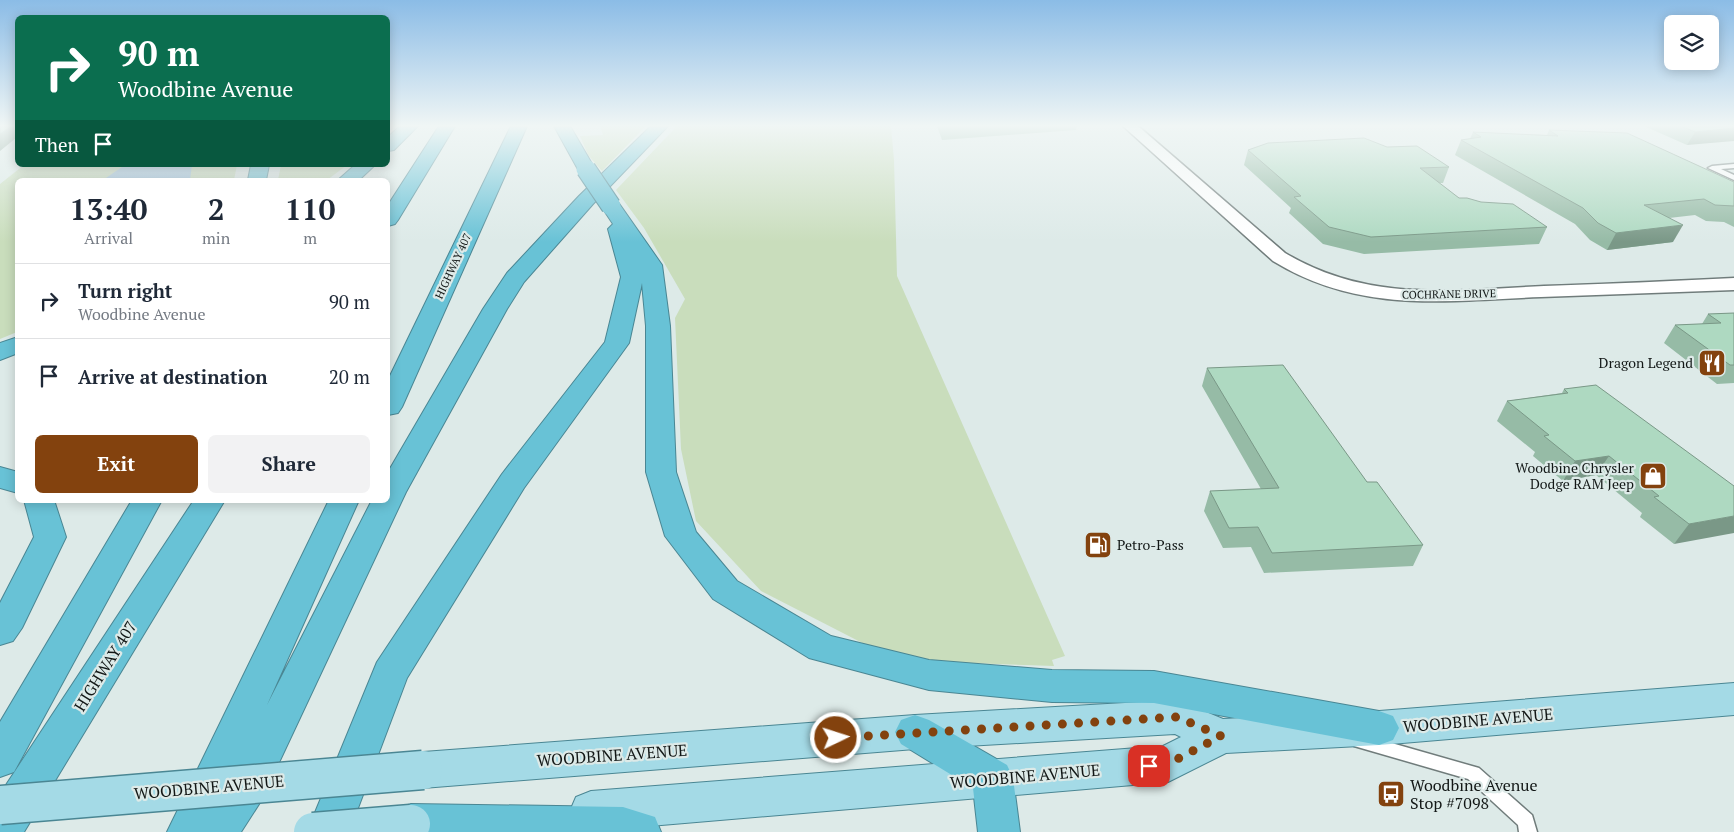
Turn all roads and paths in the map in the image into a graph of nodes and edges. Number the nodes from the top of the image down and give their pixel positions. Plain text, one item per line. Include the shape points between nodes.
1 (423, 165) edge
2 (502, 165) edge
3 (584, 165) edge
4 (621, 165) edge
5 (1174, 165) edge
6 (1734, 166) edge
7 (363, 167) edge
8 (350, 178) edge
9 (1734, 178) edge
10 (611, 206) junction
11 (390, 217) edge
12 (1734, 284) edge
13 (15, 345) edge
14 (0, 352) edge
15 (390, 403) edge
16 (0, 477) edge
17 (15, 482) edge
18 (390, 494) edge
19 (40, 503) edge
20 (145, 503) edge
21 (208, 503) edge
22 (343, 503) edge
23 (386, 503) edge
24 (0, 631) edge
25 (1734, 699) edge
26 (1379, 728) junction
27 (1325, 731) junction
28 (915, 732) junction
29 (1221, 736) junction
30 (0, 759) edge
31 (993, 778) junction
32 (0, 804) edge
33 (411, 824) junction
34 (0, 832) edge
35 (188, 832) edge
36 (216, 832) edge
37 (313, 832) edge
38 (328, 832) edge
39 (640, 832) edge
40 (999, 832) edge
41 (1528, 832) edge

1 - 11 highway
2 - 15 highway, HIGHWAY 407
3 - 10 highway, bridge
4 - 18 highway via 515,278
5 - 12 street, COCHRANE DRIVE via 1279,257 1299,269 1353,289 1413,297
6 - 9 lane via 1712,168
7 - 8 highway
10 - 26 highway via 651,265 658,326 661,472 680,536 725,590 822,648 929,675 1052,686 1154,687
10 - 38 highway via 632,277 617,343 513,481 390,673
13 - 14 highway
16 - 17 highway
19 - 24 highway via 50,537 10,618
20 - 30 highway
21 - 34 highway, HIGHWAY 407
22 - 35 highway
23 - 36 highway via 246,788
25 - 26 main road, WOODBINE AVENUE
26 - 27 main road, WOODBINE AVENUE
27 - 29 main road, WOODBINE AVENUE
27 - 41 lane via 1473,773 1526,821
28 - 29 main road, WOODBINE AVENUE via 1177,717
28 - 31 highway
28 - 32 main road, WOODBINE AVENUE, bridge
29 - 31 main road, WOODBINE AVENUE via 1168,764
31 - 33 main road, WOODBINE AVENUE
31 - 40 highway
33 - 37 main road, WOODBINE AVENUE, bridge
33 - 39 highway via 623,827

